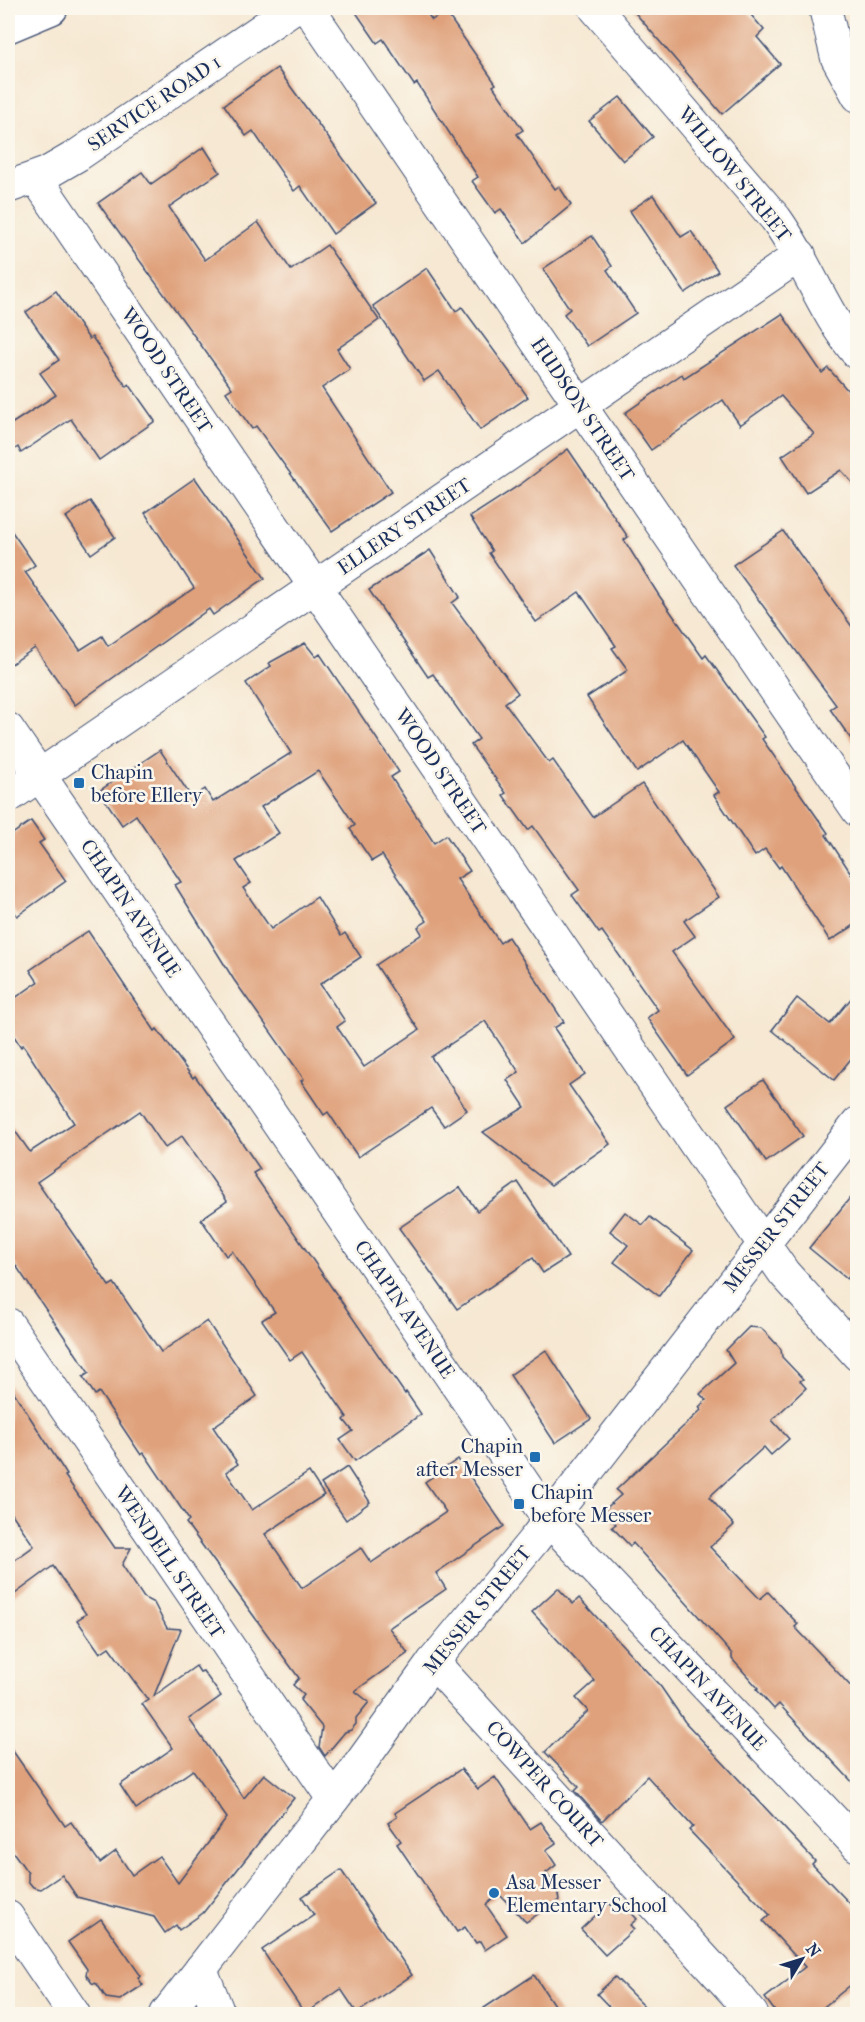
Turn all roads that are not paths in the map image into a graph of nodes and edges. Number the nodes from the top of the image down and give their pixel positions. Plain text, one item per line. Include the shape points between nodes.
1 (51, 8) edge
2 (293, 8) edge
3 (308, 8) edge
4 (595, 8) edge
5 (825, 8) edge
6 (8, 26) edge
7 (858, 96) edge
8 (22, 183) edge
9 (800, 255) junction
10 (858, 354) edge
11 (580, 405) junction
12 (315, 586) junction
13 (8, 729) edge
14 (39, 775) junction
15 (8, 796) edge
16 (858, 811) edge
17 (858, 1123) edge
18 (764, 1244) junction
19 (8, 1324) edge
20 (858, 1355) edge
21 (549, 1520) junction
22 (434, 1662) junction
23 (333, 1799) junction
24 (858, 1846) edge
25 (8, 1917) edge
26 (201, 1969) junction
27 (74, 2014) edge
28 (166, 2014) edge
29 (219, 2014) edge
30 (752, 2014) edge

1 - 6 highway
2 - 8 street, SERVICE ROAD 1 via 78,155
3 - 11 street, HUDSON STREET
4 - 9 street, WILLOW STREET via 776,219
5 - 7 street via 831,43
8 - 12 street, WOOD STREET
9 - 10 street, WILLOW STREET via 833,321
9 - 11 street, ELLERY STREET
11 - 12 street, ELLERY STREET
11 - 16 street, HUDSON STREET
12 - 14 street, ELLERY STREET
12 - 18 street, WOOD STREET
13 - 14 street, CHAPIN AVENUE
14 - 15 street, ELLERY STREET
14 - 21 street, CHAPIN AVENUE
17 - 18 street, MESSER STREET
18 - 20 street, WOOD STREET via 784,1273
18 - 21 street, MESSER STREET
19 - 23 street, WENDELL STREET
21 - 22 street, MESSER STREET
21 - 24 street, CHAPIN AVENUE
22 - 23 street, MESSER STREET
22 - 30 street, COWPER COURT
23 - 26 street, MESSER STREET
25 - 27 street
26 - 28 street, MESSER STREET
26 - 29 street

